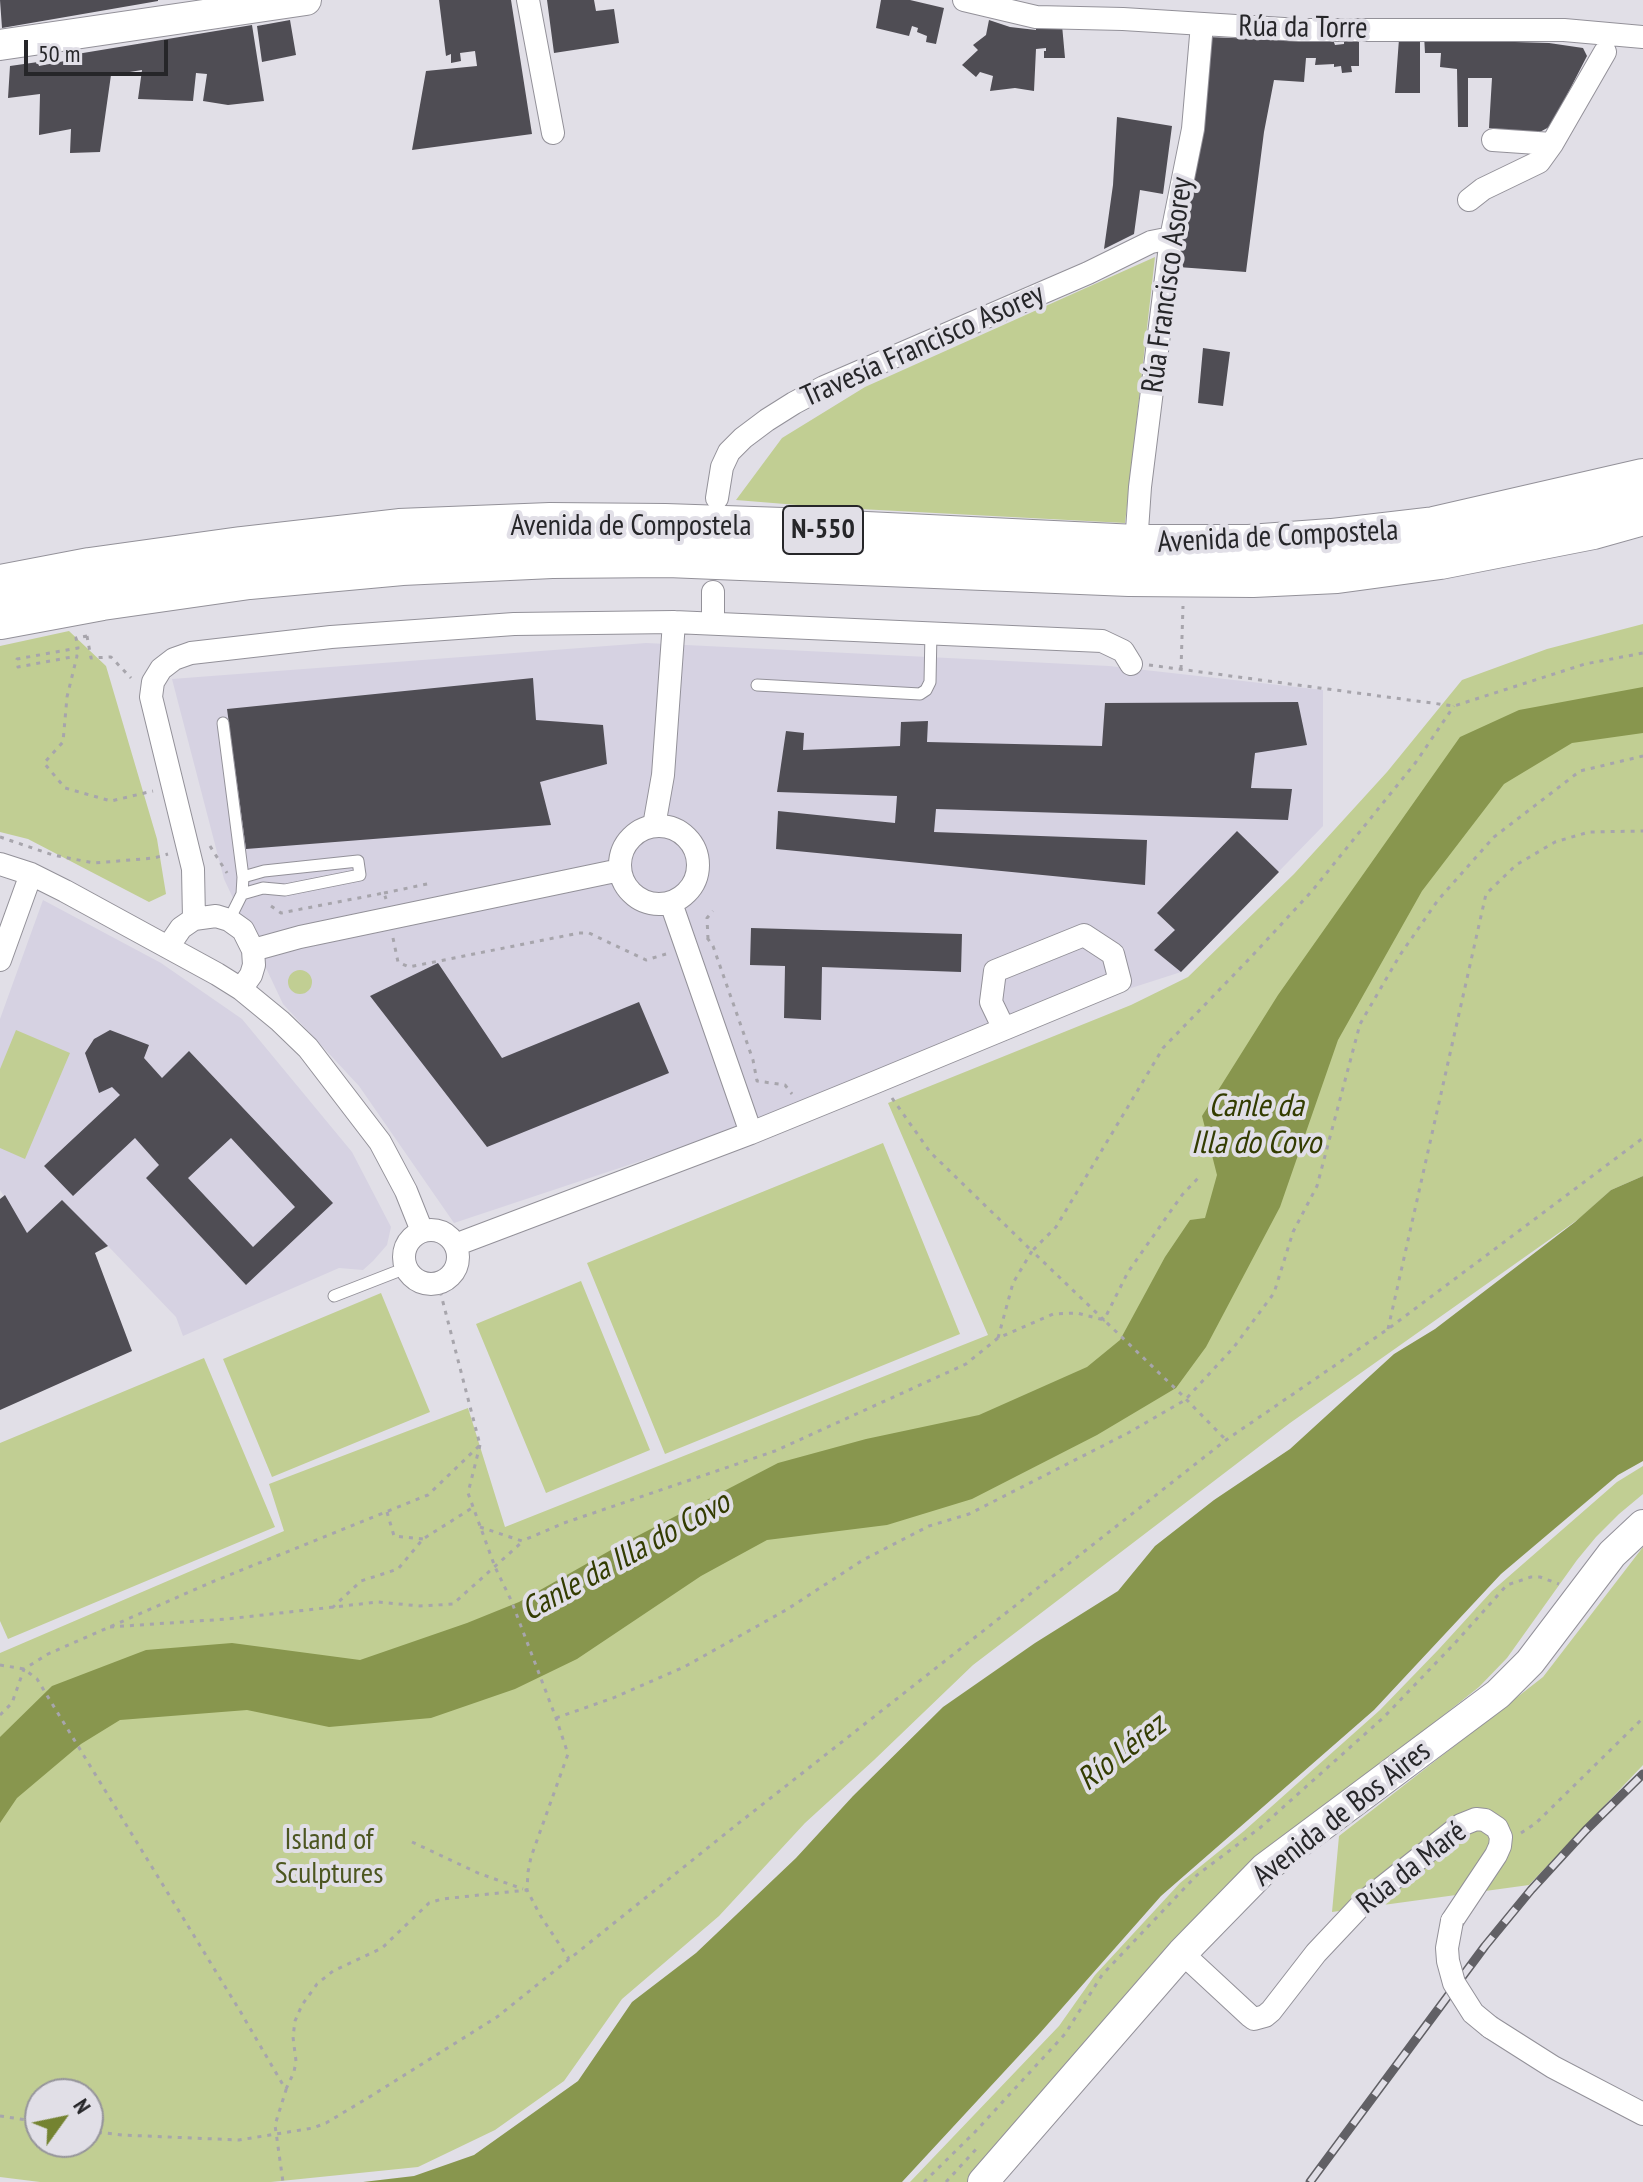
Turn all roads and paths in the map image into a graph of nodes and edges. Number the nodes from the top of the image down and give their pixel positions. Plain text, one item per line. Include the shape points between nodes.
1 (306, 0) edge
2 (528, 0) edge
3 (964, 0) edge
4 (1202, 24) junction
5 (1643, 37) edge
6 (1600, 42) junction
7 (1643, 43) edge
8 (0, 45) edge
9 (553, 133) dead end
10 (1493, 140) dead end
11 (1552, 144) junction
12 (1469, 200) dead end
13 (1171, 238) junction
14 (1643, 479) edge
15 (717, 498) dead end
16 (1643, 515) edge
17 (1136, 545) junction
18 (0, 585) edge
19 (713, 592) dead end
20 (1183, 602) dead end
21 (0, 619) edge
22 (674, 622) junction
23 (713, 623) junction
24 (931, 632) junction
25 (1643, 653) edge
26 (1131, 664) joint
27 (1181, 669) junction
28 (757, 685) dead end
29 (151, 697) junction
30 (1454, 706) junction
31 (223, 723) dead end
32 (1643, 756) edge
33 (172, 786) junction
34 (654, 826) junction
35 (1643, 831) edge
36 (0, 837) edge
37 (188, 849) junction
38 (0, 864) edge
39 (620, 870) junction
40 (31, 874) junction
41 (432, 883) dead end
42 (245, 887) junction
43 (384, 893) junction
44 (671, 903) junction
45 (713, 911) dead end
46 (390, 918) junction
47 (194, 919) junction
48 (229, 920) junction
49 (708, 939) junction
50 (168, 947) junction
51 (687, 947) junction
52 (253, 950) junction
53 (0, 960) edge
54 (241, 989) junction
55 (1004, 1029) junction
56 (876, 1082) junction
57 (801, 1113) junction
58 (751, 1133) junction
59 (1643, 1138) edge
60 (1201, 1175) dead end
61 (422, 1231) junction
62 (455, 1245) junction
63 (1032, 1251) junction
64 (406, 1268) junction
65 (438, 1283) junction
66 (334, 1296) dead end
67 (1104, 1320) junction
68 (1388, 1329) junction
69 (998, 1338) junction
70 (1185, 1400) junction
71 (1226, 1440) junction
72 (480, 1445) junction
73 (473, 1507) junction
74 (387, 1512) junction
75 (1643, 1525) edge
76 (480, 1527) junction
77 (423, 1539) junction
78 (522, 1541) junction
79 (495, 1567) junction
80 (1566, 1587) dead end
81 (332, 1608) junction
82 (106, 1627) junction
83 (0, 1665) edge
84 (24, 1669) junction
85 (0, 1715) edge
86 (556, 1718) junction
87 (1643, 1718) edge
88 (1501, 1837) junction
89 (412, 1842) dead end
90 (527, 1890) junction
91 (1182, 1953) junction
92 (569, 1959) junction
93 (286, 2090) junction
94 (1643, 2114) edge
95 (0, 2116) edge
96 (24, 2120) edge
97 (104, 2133) edge
98 (276, 2134) junction
99 (283, 2182) edge
100 (924, 2182) edge
101 (983, 2182) edge

1 - 8 street
2 - 9 street
3 - 4 street, Rúa da Torre via 1036,17
4 - 6 street, Rúa da Torre via 1300,30 1527,30
4 - 13 street, Rúa Francisco Asorey via 1193,129
5 - 6 street, Rúa da Torre
6 - 7 street via 1630,48
6 - 11 street
10 - 11 street
11 - 12 street via 1539,162
13 - 15 street, Travesía Francisco Asorey via 1151,242 794,403 729,452
13 - 17 street, Rúa Francisco Asorey
14 - 17 highway, Avenida de Compostela / N-550 via 1434,527 1249,545
16 - 21 highway, Avenida de Compostela / N-550 via 1440,559 1337,573 1129,576 668,557 552,558 249,579
17 - 18 highway, Avenida de Compostela / N-550 via 550,523 399,529 90,568
19 - 23 street
20 - 27 path
22 - 23 street
22 - 29 street via 514,624 191,653 161,669
22 - 34 street
23 - 24 street
24 - 26 street via 1102,641 1123,651
24 - 28 lane via 930,682 920,694
25 - 30 path via 1585,664
26 - 27 path
27 - 30 path
29 - 33 street
29 - 33 path via 111,657 91,658 87,636 76,638 78,648 17,659 18,667 77,656 63,742 44,763 65,788 111,801
30 - 63 path via 1312,891 1163,1048 1056,1227
31 - 42 lane
32 - 70 path via 1580,771 1494,837 1438,900 1360,1024 1317,1186 1293,1232 1274,1293
33 - 37 street
34 - 39 street via 625,846
34 - 44 street via 667,826 689,839 699,863 692,888
35 - 68 path via 1589,832 1555,842 1516,865 1486,894
36 - 37 path via 94,863
37 - 42 path via 209,845 229,877
37 - 47 street
38 - 40 street
39 - 44 street via 624,883 644,902
39 - 46 street
40 - 50 street
40 - 53 street
41 - 43 path
42 - 42 lane via 285,890 360,875 358,861 264,871
42 - 43 path via 281,913
42 - 48 lane
43 - 46 path
44 - 51 street
45 - 49 path via 707,918
46 - 51 path via 398,962 409,967 579,933 646,960
46 - 52 street
47 - 48 street
47 - 50 street
48 - 52 street via 243,930
49 - 51 path
49 - 57 path via 757,1081 785,1085
50 - 54 street
51 - 58 street
52 - 54 street via 251,975
54 - 61 street via 299,1039 348,1098 380,1142
55 - 55 street via 1120,981 1113,954 1084,935 995,971 991,1002
55 - 56 street
56 - 57 street
56 - 63 path via 930,1152
57 - 58 street
58 - 62 street
59 - 68 path
60 - 67 path via 1128,1272
61 - 62 street via 438,1230
61 - 64 street via 404,1250
62 - 65 street via 456,1268
63 - 67 path
63 - 69 path via 1013,1283
64 - 65 street via 419,1281
64 - 66 lane
65 - 72 path
67 - 69 path via 1053,1314
67 - 70 path
68 - 71 path
69 - 78 path via 966,1364 775,1451
70 - 71 path
70 - 86 path via 969,1514 929,1526 863,1560 684,1667
71 - 92 path
72 - 73 path via 468,1493
72 - 74 path via 428,1495
73 - 76 path
73 - 77 path
74 - 77 path via 394,1536
74 - 82 path
75 - 91 street, Avenida de Bos Aires via 1612,1554 1530,1662 1498,1694 1265,1868
76 - 78 path
76 - 79 path
77 - 81 path via 398,1569 361,1581
78 - 79 path
79 - 81 path via 453,1604 378,1602
79 - 86 path
80 - 100 path via 1540,1577 1507,1585 1384,1717 1261,1827 1197,1875 1102,1975 1065,2034
81 - 82 path
82 - 84 path
83 - 84 path
84 - 85 path via 12,1703
84 - 93 path via 37,1679
86 - 90 path via 568,1754 531,1857
87 - 88 path via 1536,1823
88 - 91 street, Rúa da Maré via 1485,1820 1461,1825 1364,1902 1260,2018 1250,2016
88 - 94 street, Rúa da Maré, bridge via 1496,1855 1452,1921 1447,1948 1454,1983 1473,2013 1490,2027
89 - 90 path
90 - 92 path
90 - 93 path via 429,1903 382,1948 317,1984 295,2021 296,2061
91 - 101 street, Avenida de Bos Aires
92 - 98 path via 497,2017 326,2123
93 - 98 path
95 - 96 path
97 - 98 path via 239,2140
98 - 99 path

